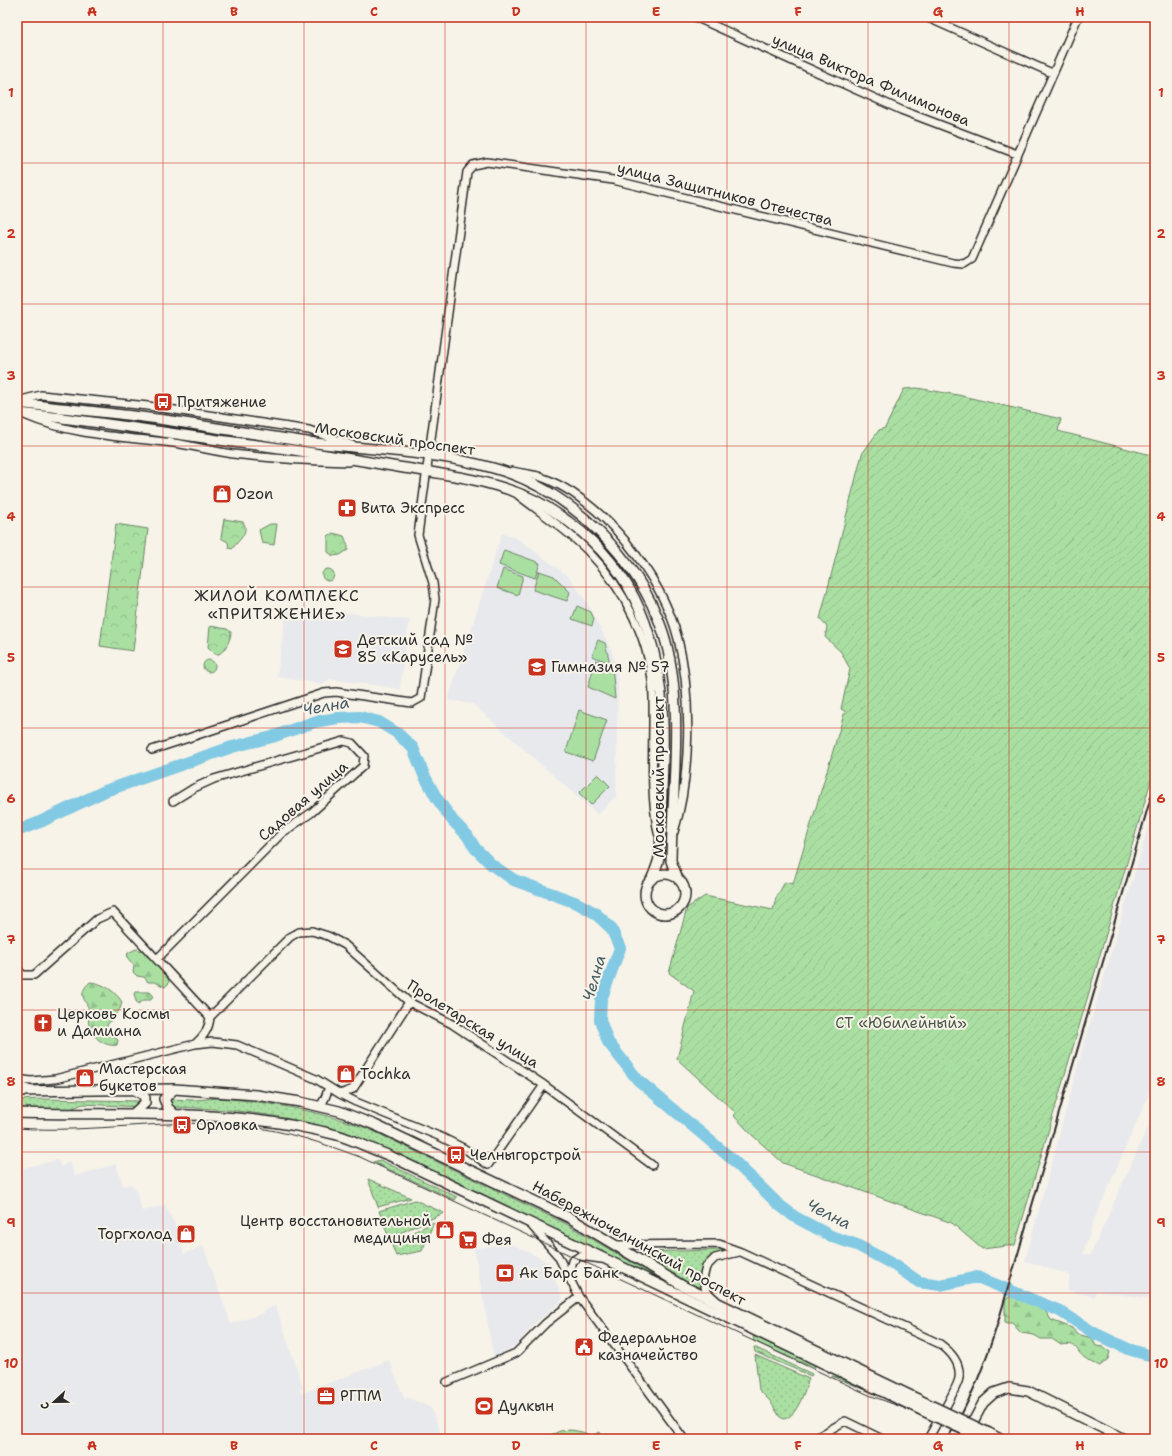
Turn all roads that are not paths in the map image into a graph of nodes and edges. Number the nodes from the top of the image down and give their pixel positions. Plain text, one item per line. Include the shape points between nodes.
1 (695, 17) edge
2 (926, 17) edge
3 (1078, 17) edge
4 (1052, 73) junction
5 (1017, 154) junction
6 (17, 402) edge
7 (17, 413) edge
8 (428, 455) junction
9 (494, 468) junction
10 (426, 471) junction
11 (152, 750) dead end
12 (173, 801) dead end
13 (671, 842) junction
14 (678, 879) junction
15 (651, 880) junction
16 (157, 959) junction
17 (17, 970) edge
18 (409, 1002) junction
19 (210, 1017) junction
20 (195, 1044) junction
21 (17, 1079) edge
22 (17, 1084) edge
23 (544, 1085) junction
24 (329, 1087) junction
25 (132, 1089) junction
26 (174, 1089) junction
27 (17, 1091) edge
28 (34, 1091) junction
29 (340, 1094) junction
30 (320, 1107) junction
31 (17, 1113) edge
32 (133, 1114) junction
33 (176, 1115) junction
34 (652, 1165) dead end
35 (529, 1224) junction
36 (615, 1245) junction
37 (741, 1252) junction
38 (604, 1259) junction
39 (573, 1284) junction
40 (579, 1296) junction
41 (724, 1306) junction
42 (447, 1382) dead end
43 (925, 1407) junction
44 (987, 1436) edge
45 (684, 1439) edge
46 (814, 1439) edge
47 (882, 1439) edge
48 (927, 1439) edge
49 (964, 1439) edge
50 (1000, 1439) edge
51 (1124, 1439) edge

1 - 5 street, улица Виктора Филимонова via 901,110
2 - 4 street
3 - 4 street
4 - 5 street
5 - 8 street, улица Защитников Отечества via 972,258 964,264 613,180 487,162 476,163 467,172
6 - 8 main road, Московский проспект via 166,420 308,442
7 - 10 main road, Московский проспект via 309,452
8 - 9 main road, Московский проспект
8 - 10 street
9 - 13 main road, Московский проспект via 531,483 577,512 620,552 651,603 663,632 674,691
9 - 13 street via 539,476 565,489 596,511 618,533 654,581 670,615 684,669 686,774 680,811
10 - 11 street via 418,537 433,583 434,604 421,698 412,703 330,692
10 - 15 main road, Московский проспект via 471,478 515,492 550,509 594,543 612,562 638,605 656,656 662,695 659,860
12 - 16 street, Садовая улица via 214,779 344,741 352,743 364,756 363,766 311,813 282,833
13 - 14 main road, Московский проспект via 671,861
14 - 15 main road, Московский проспект via 663,873
14 - 15 main road, Московский проспект via 683,888 684,900 677,910 665,913 654,911 647,904 645,887
16 - 17 street via 113,912 97,919 34,975 23,975
16 - 19 street
18 - 19 street, Пролетарская улица via 345,945 328,936 299,932 290,936
18 - 23 street, Пролетарская улица via 452,1024
18 - 29 street via 353,1089
19 - 20 street via 204,1035
20 - 21 street via 55,1079
20 - 24 street via 213,1042 237,1045
22 - 28 street
23 - 29 street via 488,1165 441,1137
23 - 34 street, Пролетарская улица
24 - 29 street
24 - 30 street
25 - 26 main road, Набережночелнинский проспект
25 - 28 main road, Набережночелнинский проспект
25 - 32 main road via 145,1098 145,1103
26 - 30 main road, Набережночелнинский проспект via 256,1095
26 - 33 main road via 164,1099 168,1108
27 - 28 main road, Набережночелнинский проспект
30 - 36 main road, Набережночелнинский проспект via 375,1124 570,1218
31 - 32 main road, Набережночелнинский проспект
32 - 33 main road, Набережночелнинский проспект
33 - 35 main road, Набережночелнинский проспект via 250,1118 338,1135 388,1155
35 - 38 main road, Набережночелнинский проспект
35 - 39 street via 558,1256
36 - 37 street via 719,1244
36 - 41 main road, Набережночелнинский проспект via 683,1286
37 - 41 street via 715,1258 706,1267 703,1280 706,1291
37 - 48 street via 940,1344 950,1352 957,1364 959,1379
38 - 39 street via 580,1256 572,1261 570,1269
38 - 43 main road, Набережночелнинский проспект
39 - 40 street
40 - 42 street via 546,1323 516,1353
40 - 45 street
41 - 43 main road, Набережночелнинский проспект
43 - 44 main road, Набережночелнинский проспект, bridge
44 - 50 main road, Набережночелнинский проспект
46 - 47 street via 845,1421
49 - 51 main road via 983,1403 994,1393 1009,1388 1028,1390

